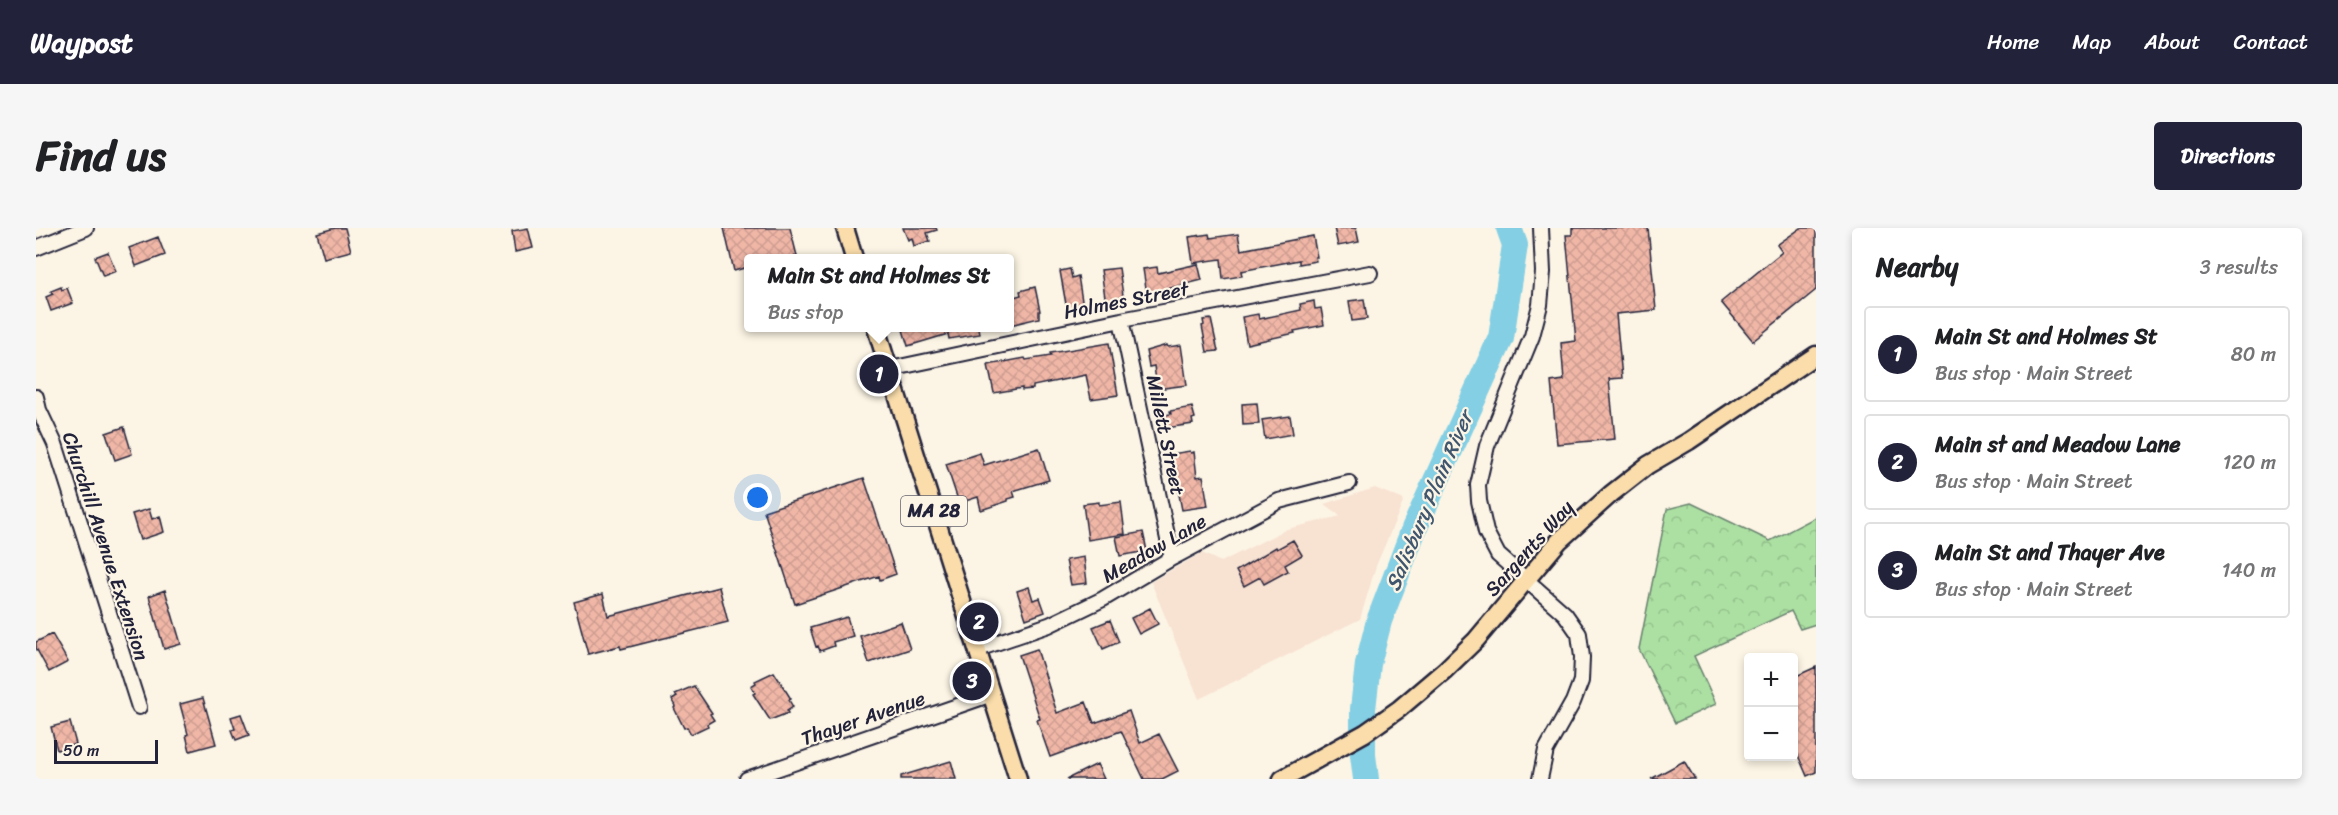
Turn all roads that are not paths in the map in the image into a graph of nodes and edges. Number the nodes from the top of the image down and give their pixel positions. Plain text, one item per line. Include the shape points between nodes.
1 (86, 228) edge
2 (845, 228) edge
3 (1541, 228) edge
4 (36, 248) edge
5 (854, 254) edge
6 (1370, 273) dead end
7 (1122, 320) junction
8 (878, 332) edge
9 (1816, 355) edge
10 (890, 369) junction
11 (36, 397) edge
12 (1349, 483) dead end
13 (1172, 558) junction
14 (1526, 580) junction
15 (978, 650) junction
16 (992, 694) junction
17 (138, 707) dead end
18 (747, 779) edge
19 (1018, 779) edge
20 (1282, 779) edge
21 (1540, 779) edge

1 - 4 street
2 - 5 main road
3 - 14 street via 1540,305 1532,336 1487,446 1478,485 1486,532 1498,555
6 - 7 street, Holmes Street
7 - 10 street, Holmes Street
7 - 13 street, Millett Street
8 - 10 main road, MA 28
9 - 14 main road, Sargents Way via 1648,465 1583,518
10 - 15 main road, MA 28
11 - 17 street, Churchill Avenue Extension via 55,444
12 - 13 street, Meadow Lane via 1279,501
13 - 15 street, Meadow Lane via 1060,620
14 - 20 main road, Sargents Way via 1476,640 1399,709
14 - 21 street via 1565,614 1580,634 1582,657 1581,681 1574,702 1546,750
15 - 16 main road, MA 28
16 - 18 street, Thayer Avenue
16 - 19 main road, MA 28

